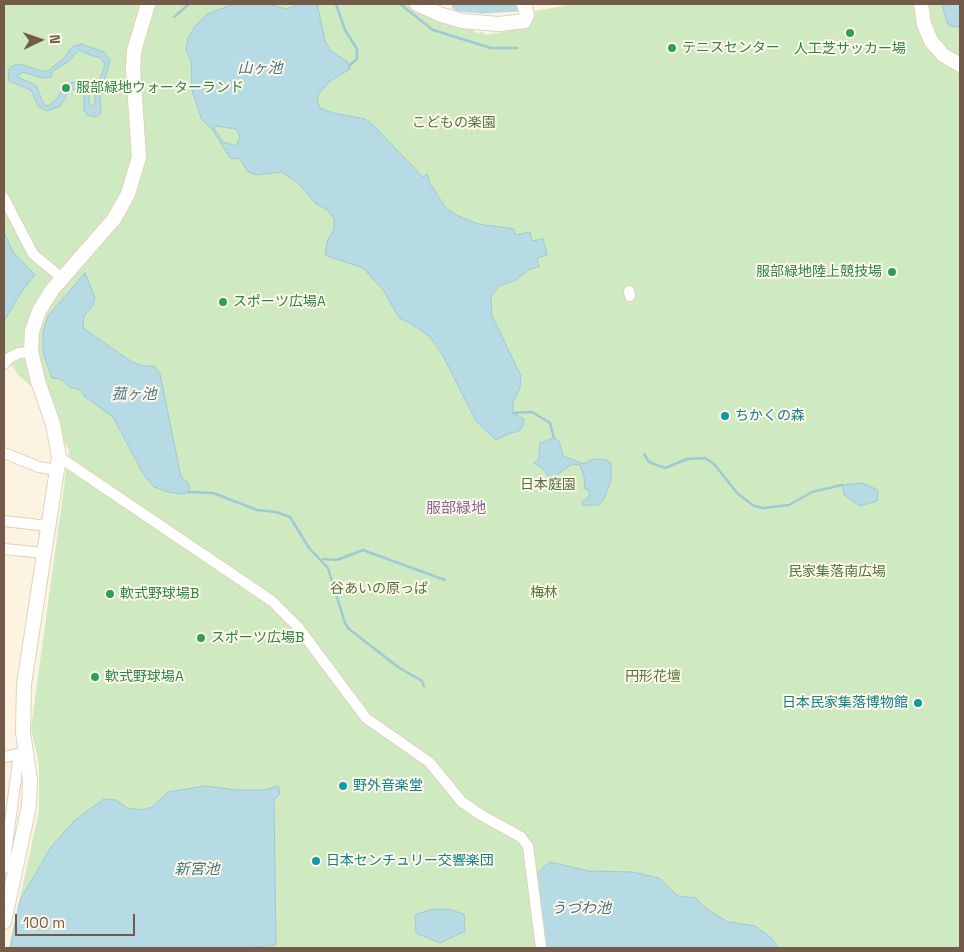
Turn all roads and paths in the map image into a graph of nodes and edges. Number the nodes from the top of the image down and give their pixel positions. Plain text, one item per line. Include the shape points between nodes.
1 (148, 4) edge
2 (417, 4) edge
3 (921, 4) edge
4 (525, 12) edge
5 (960, 65) edge
6 (4, 198) edge
7 (62, 278) junction
8 (32, 352) junction
9 (4, 364) edge
10 (4, 453) edge
11 (58, 463) junction
12 (4, 521) edge
13 (48, 526) junction
14 (4, 549) edge
15 (44, 553) junction
16 (22, 752) junction
17 (4, 757) edge
18 (5, 855) edge
19 (4, 868) edge
20 (5, 913) edge
21 (539, 948) edge

1 - 7 street via 134,52 139,148 128,194 114,219
2 - 4 street via 462,21 499,24
3 - 5 street via 931,41 940,53
6 - 7 street via 33,254
7 - 8 street via 39,311 32,331
8 - 9 street via 19,353
8 - 11 street via 53,424
10 - 11 street via 39,467
11 - 13 street
11 - 21 street via 269,604 296,629 364,720 428,764 461,804 519,839 525,848
12 - 13 street
13 - 15 street
14 - 15 street
15 - 16 street via 24,684
16 - 17 street
16 - 18 street
16 - 20 street via 30,780 29,806
18 - 19 street

